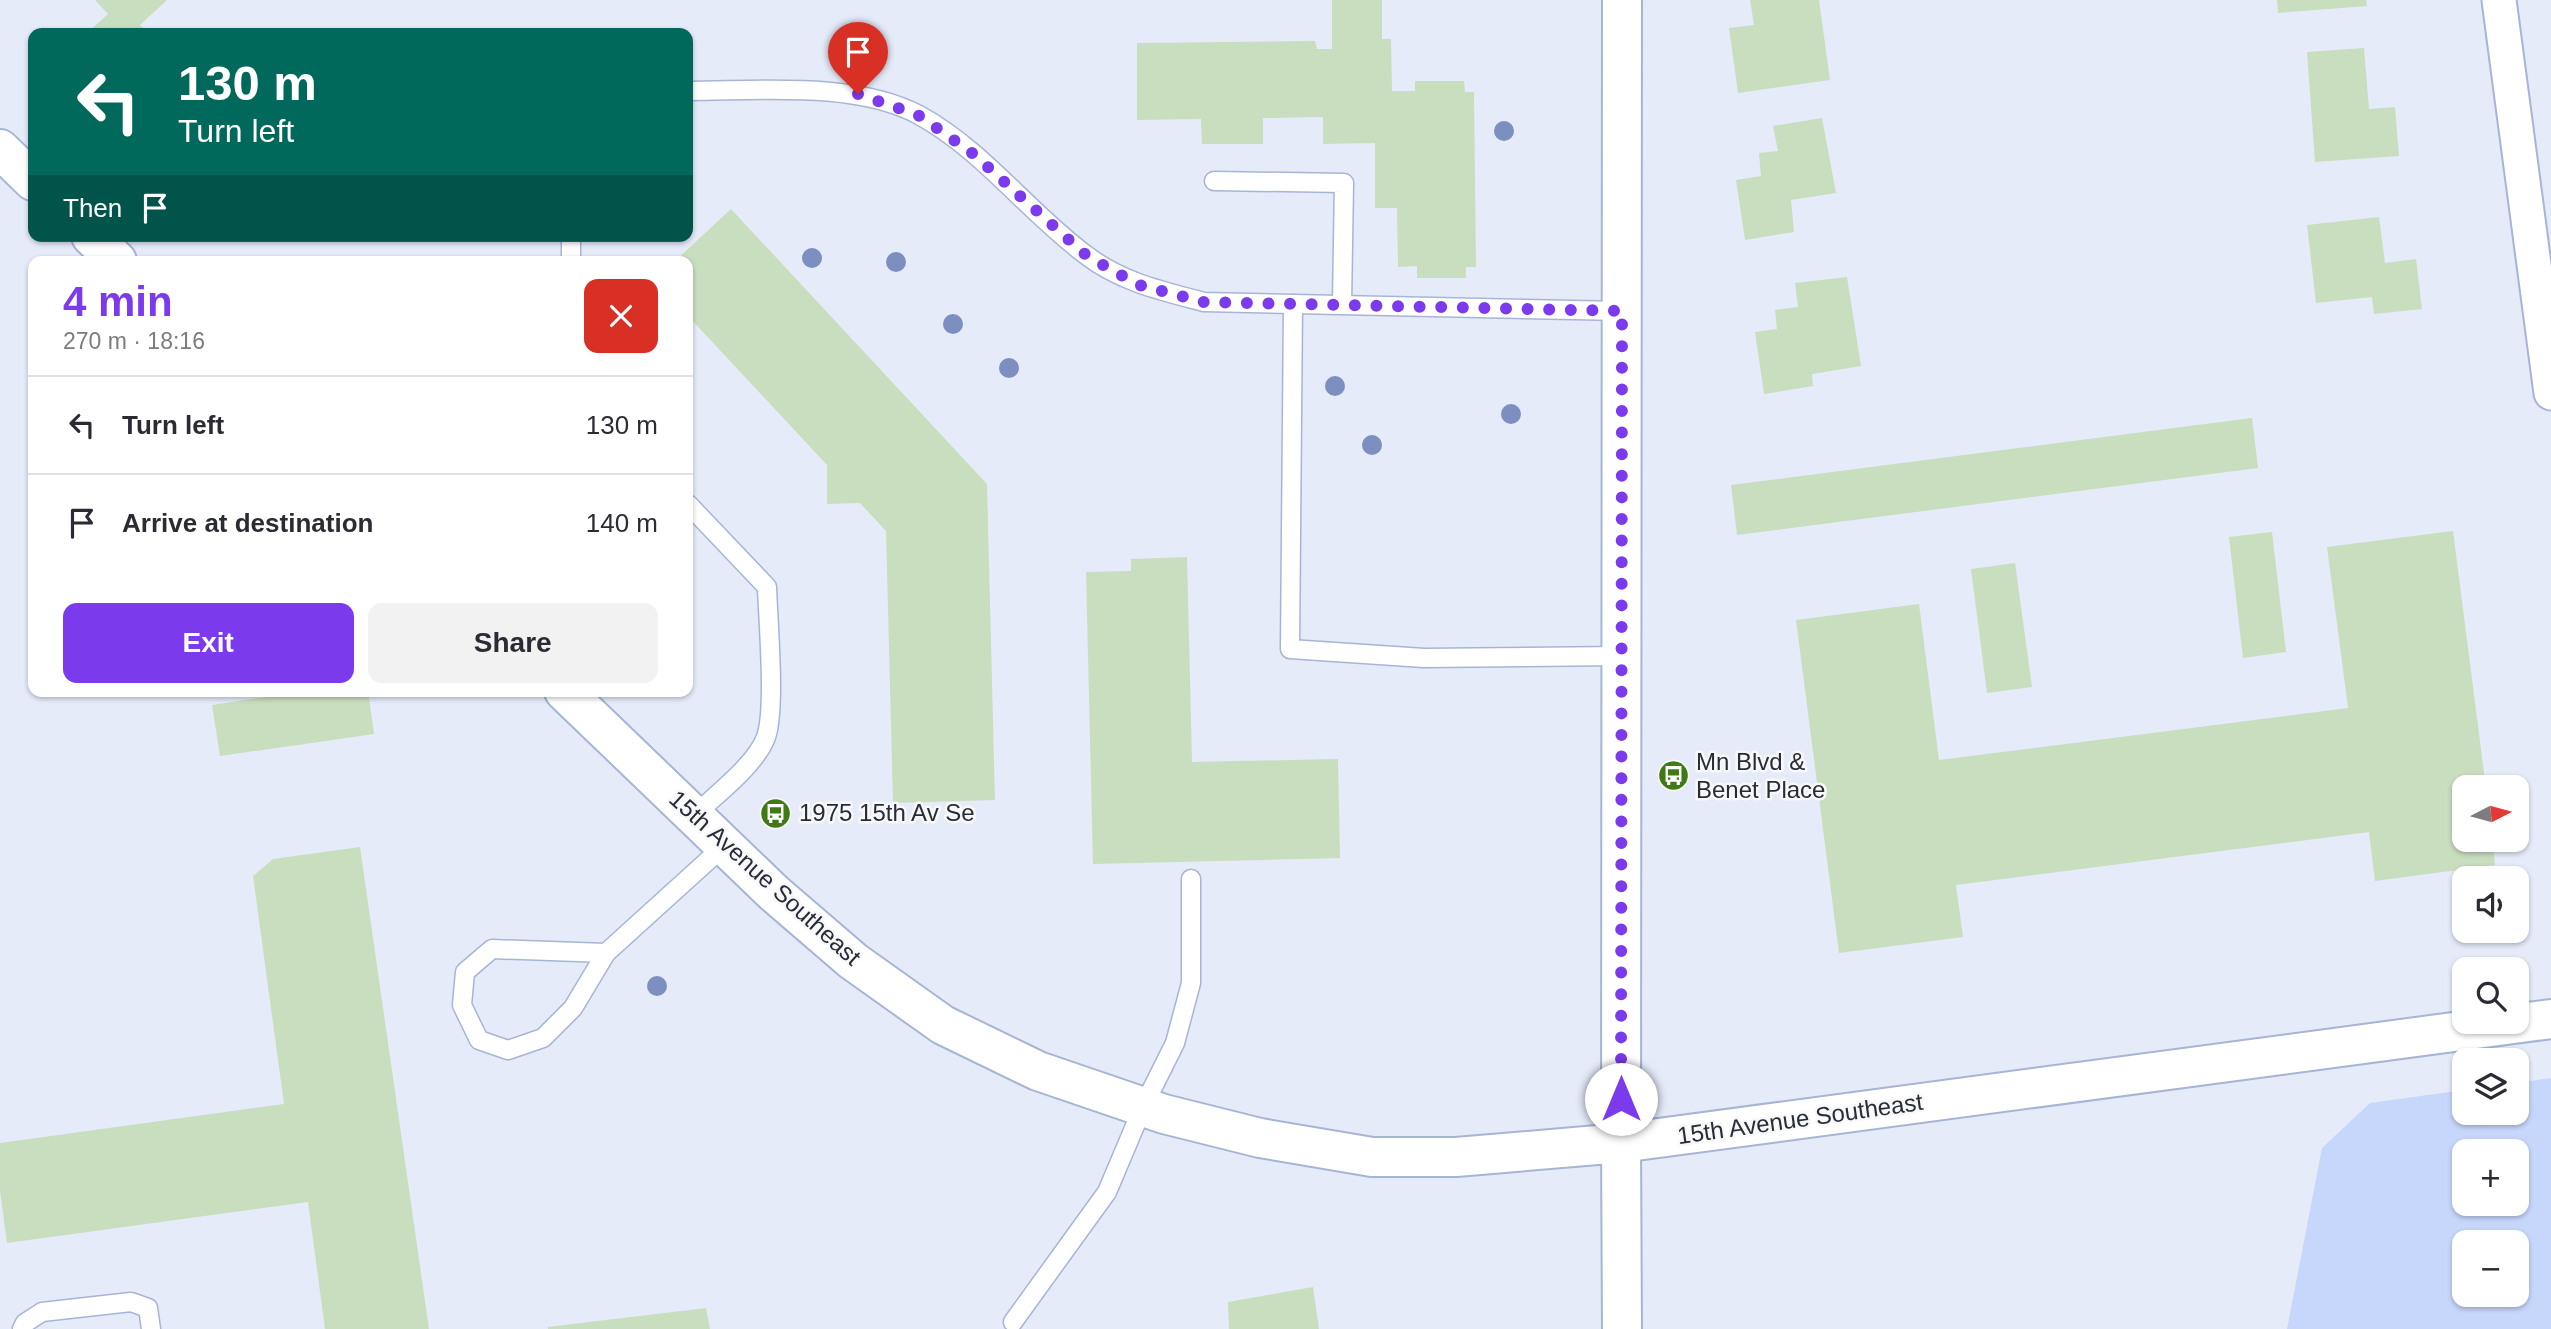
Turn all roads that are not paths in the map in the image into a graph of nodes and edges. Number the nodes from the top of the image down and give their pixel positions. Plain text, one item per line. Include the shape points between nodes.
1 (1622, 0) edge
2 (2499, 0) edge
3 (693, 91) edge
4 (0, 149) edge
5 (28, 176) edge
6 (1214, 181) dead end
7 (97, 242) edge
8 (112, 256) edge
9 (1293, 304) junction
10 (1342, 304) junction
11 (1622, 311) junction
12 (2551, 393) edge
13 (693, 509) edge
14 (1622, 656) junction
15 (570, 697) edge
16 (694, 816) junction
17 (724, 846) junction
18 (1191, 879) dead end
19 (606, 953) junction
20 (2551, 1019) edge
21 (1143, 1107) junction
22 (1621, 1143) junction
23 (1013, 1322) dead end
24 (22, 1329) edge
25 (150, 1329) edge
26 (1622, 1329) edge

1 - 11 street
2 - 12 street
3 - 9 lane via 858,94 918,115 971,152 1087,256 1139,285 1204,302
4 - 5 street
6 - 10 lane via 1344,183
7 - 8 street
9 - 10 lane
9 - 14 lane via 1290,649 1424,658
10 - 11 lane
11 - 14 street
13 - 16 lane via 767,587 770,693 766,737 754,758
14 - 22 street
15 - 16 street, 15th Avenue Southeast
16 - 17 street, 15th Avenue Southeast
17 - 19 lane
17 - 21 street, 15th Avenue Southeast via 853,961 943,1025 1038,1071
18 - 21 lane via 1191,983 1175,1043
19 - 19 lane via 492,949 465,972 462,1005 479,1040 508,1050 543,1038 573,1008
20 - 22 street, 15th Avenue Southeast
21 - 22 street, 15th Avenue Southeast via 1260,1138 1372,1157 1456,1157
21 - 23 lane via 1107,1192
22 - 26 street
24 - 25 lane via 41,1312 131,1302 148,1308

